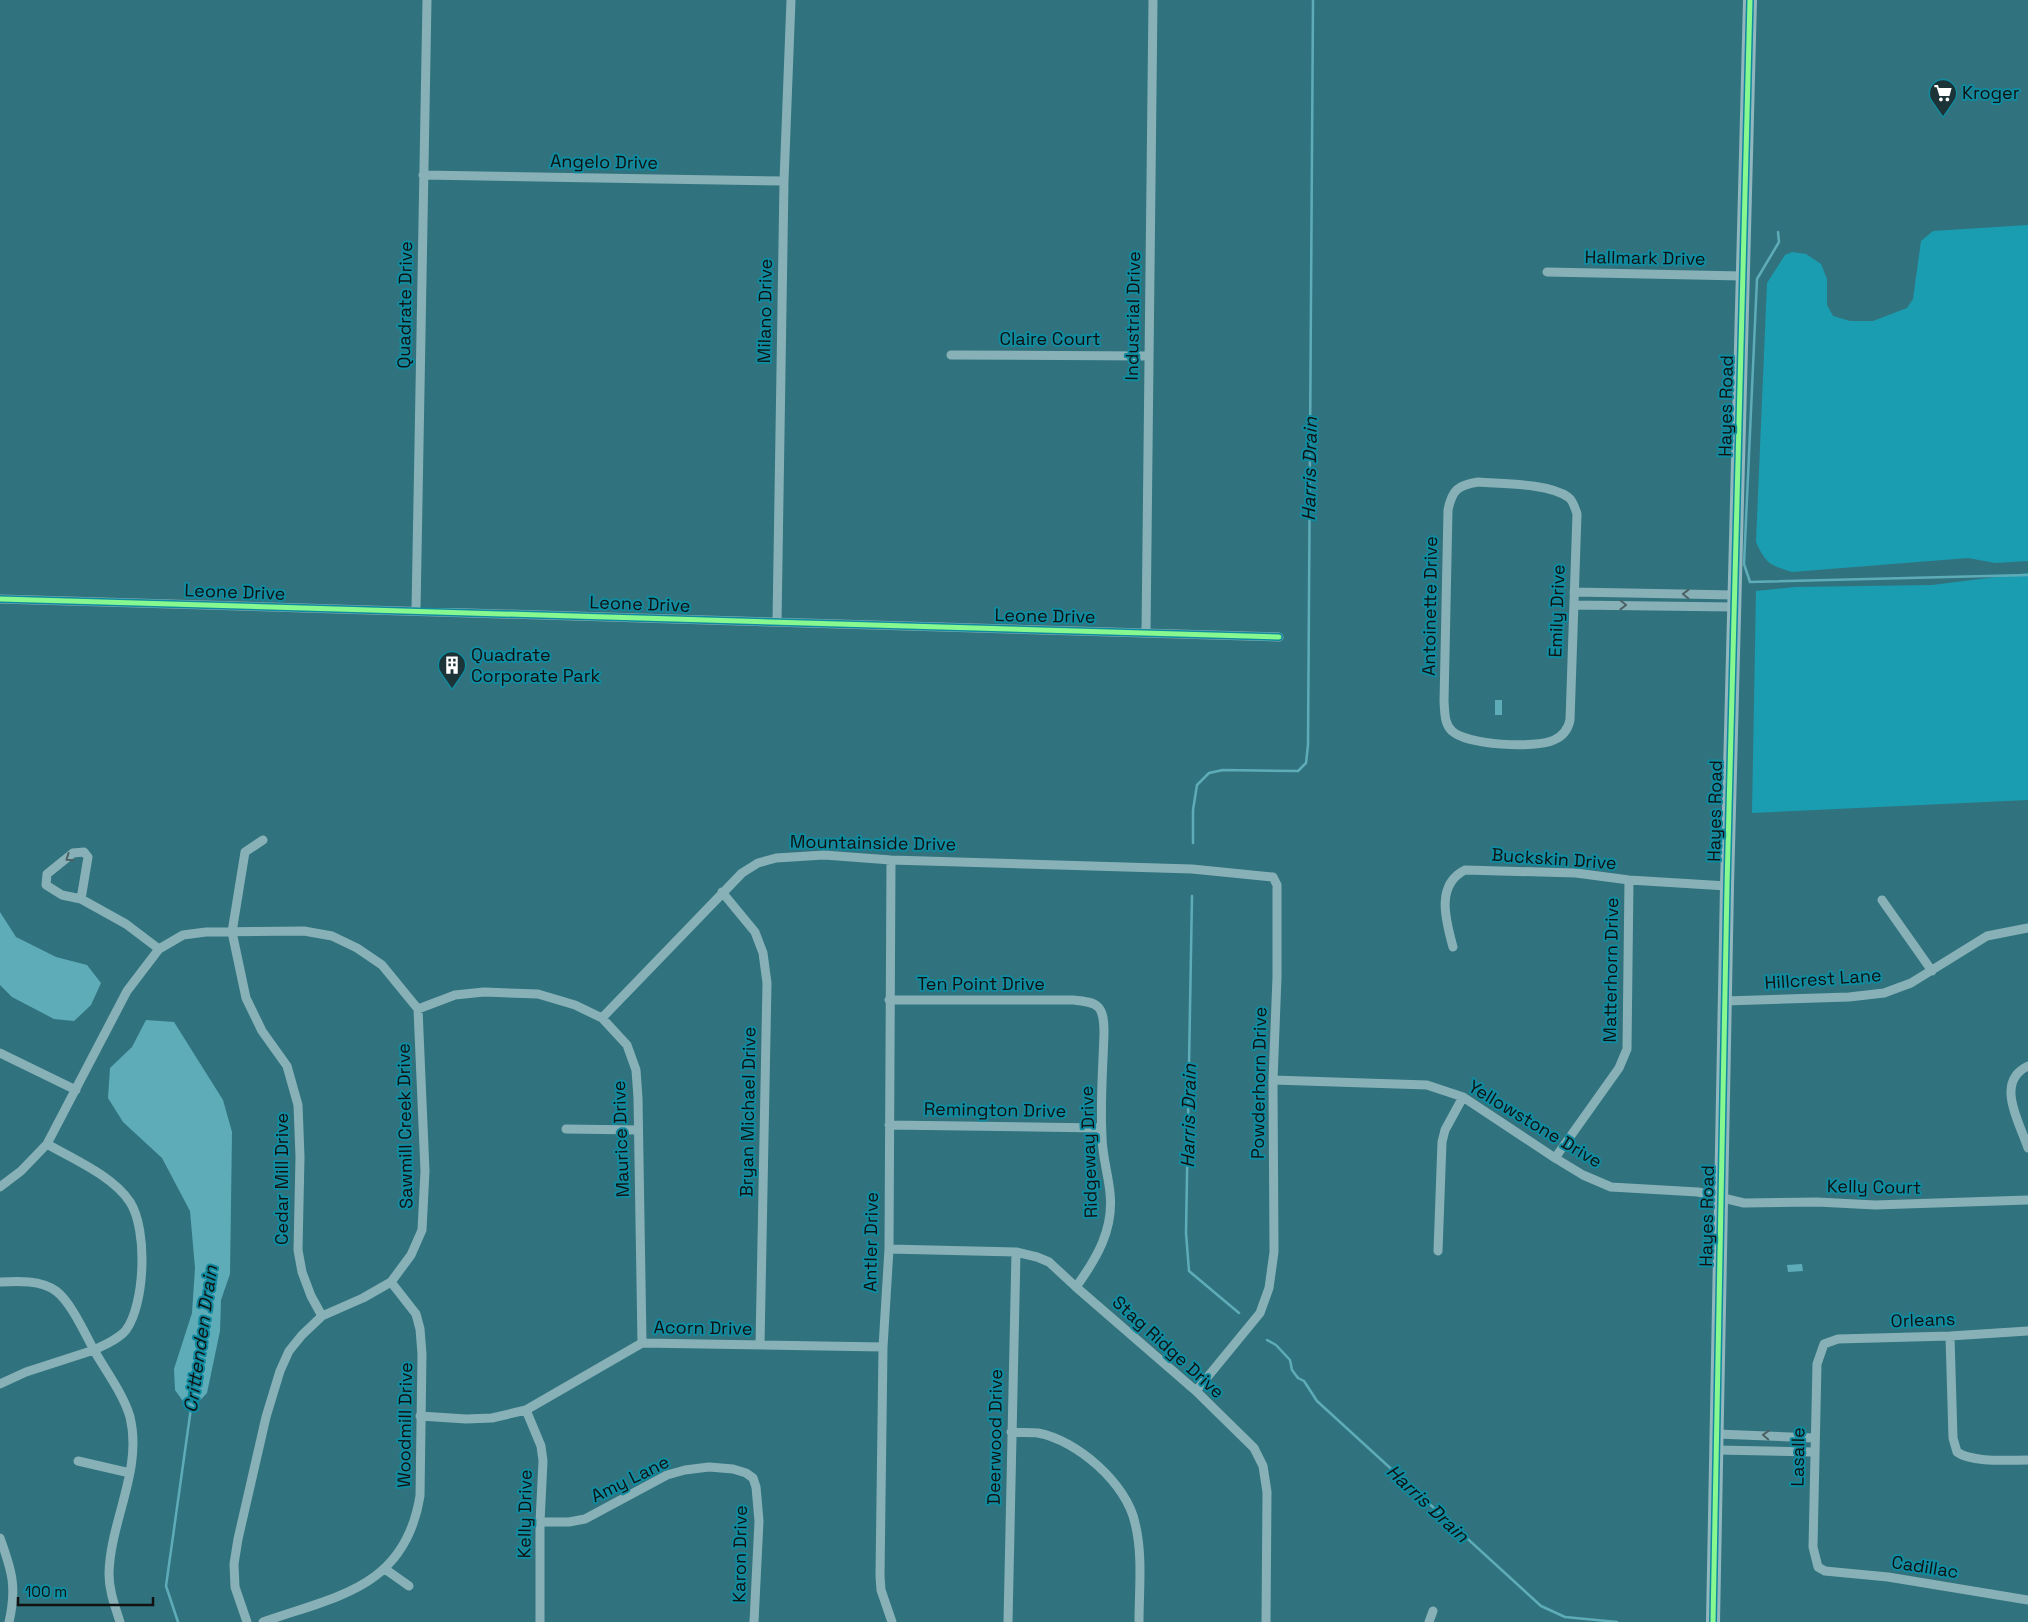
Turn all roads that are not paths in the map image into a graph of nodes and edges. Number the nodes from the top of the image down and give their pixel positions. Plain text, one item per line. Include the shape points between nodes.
1 (427, 0) edge
2 (791, 0) edge
3 (1153, 0) edge
4 (1750, 0) edge
5 (423, 175) junction
6 (784, 181) junction
7 (1547, 272) dead end
8 (1742, 276) junction
9 (951, 355) dead end
10 (1148, 356) junction
11 (1577, 514) joint
12 (1574, 592) junction
13 (1646, 593) junction
14 (0, 599) edge
15 (1734, 601) junction
16 (1574, 605) junction
17 (1646, 606) junction
18 (416, 611) junction
19 (777, 622) junction
20 (1146, 633) junction
21 (1280, 637) dead end
22 (1570, 710) joint
23 (263, 840) dead end
24 (891, 860) junction
25 (1149, 868) joint
26 (1629, 880) junction
27 (1727, 886) junction
28 (722, 892) junction
29 (81, 899) junction
30 (1882, 900) dead end
31 (2028, 928) edge
32 (232, 932) junction
33 (1453, 947) dead end
34 (159, 949) junction
35 (1932, 971) junction
36 (889, 1000) junction
37 (1073, 1000) joint
38 (1725, 1001) junction
39 (418, 1009) junction
40 (602, 1018) junction
41 (0, 1053) edge
42 (2028, 1066) edge
43 (1273, 1080) junction
44 (76, 1090) junction
45 (1462, 1097) junction
46 (889, 1125) junction
47 (1101, 1128) junction
48 (566, 1129) dead end
49 (638, 1130) junction
50 (47, 1144) junction
51 (2028, 1148) edge
52 (1555, 1158) junction
53 (0, 1187) edge
54 (1720, 1197) junction
55 (2028, 1200) edge
56 (889, 1249) junction
57 (1438, 1250) dead end
58 (1016, 1252) junction
59 (0, 1282) edge
60 (391, 1282) junction
61 (1076, 1287) junction
62 (322, 1316) junction
63 (2028, 1331) edge
64 (1950, 1336) junction
65 (642, 1343) junction
66 (760, 1345) junction
67 (884, 1347) junction
68 (1822, 1347) joint
69 (94, 1350) junction
70 (0, 1384) edge
71 (1196, 1390) junction
72 (526, 1410) junction
73 (420, 1416) junction
74 (1011, 1432) junction
75 (1717, 1434) junction
76 (1814, 1438) junction
77 (1717, 1450) junction
78 (1814, 1452) junction
79 (2028, 1460) edge
80 (78, 1462) dead end
81 (130, 1473) junction
82 (756, 1487) joint
83 (540, 1522) junction
84 (0, 1538) edge
85 (1818, 1567) joint
86 (385, 1569) junction
87 (409, 1586) dead end
88 (2028, 1600) edge
89 (1433, 1611) dead end
90 (9, 1622) edge
91 (120, 1622) edge
92 (247, 1622) edge
93 (263, 1622) edge
94 (540, 1622) edge
95 (754, 1622) edge
96 (892, 1622) edge
97 (1008, 1622) edge
98 (1139, 1622) edge
99 (1266, 1622) edge
100 (1429, 1622) edge
101 (1713, 1622) edge

1 - 5 street, Quadrate Drive
2 - 6 street, Milano Drive
3 - 10 street, Industrial Drive
4 - 8 street, Hayes Road
5 - 6 street, Angelo Drive
5 - 18 street, Quadrate Drive
6 - 19 street, Milano Drive
7 - 8 street, Hallmark Drive
8 - 15 street, Hayes Road
9 - 10 street, Claire Court
10 - 20 street, Industrial Drive
11 - 12 street, Emily Drive
11 - 22 street, Antoinette Drive via 1570,498 1559,492 1478,482 1458,488 1452,494 1448,510 1444,702 1446,722 1451,731 1473,741 1536,744 1562,736 1568,728
12 - 13 street
12 - 16 street, Emily Drive
15 -> 13 street
13 - 17 street
14 - 18 street, Leone Drive
15 - 17 street
15 - 27 street, Hayes Road
16 -> 17 street
16 - 22 street, Emily Drive
18 - 19 street, Leone Drive
19 - 20 street, Leone Drive
20 - 21 street, Leone Drive
23 - 32 street via 245,852
24 - 25 street, Mountainside Drive
24 - 28 street, Mountainside Drive via 824,855 776,858 742,873
24 - 36 street, Antler Drive
25 - 43 street, Powderhorn Drive via 1273,877 1277,885
26 - 27 street, Buckskin Drive
26 - 33 street, Buckskin Drive via 1576,873 1465,870 1450,882 1445,901 1446,922
26 - 52 street, Matterhorn Drive via 1627,1049 1619,1068
27 - 38 street, Hayes Road
28 - 40 street, Mountainside Drive
28 - 66 street, Bryan Michael Drive via 755,932 763,953 767,983
29 -> 29 street via 88,857 84,852 73,853 47,874 46,885 62,895
29 - 34 street via 126,924
30 - 35 street
31 - 35 street, Hillcrest Lane via 1988,936
32 - 34 street via 183,935
32 - 39 street via 304,931 332,936 382,965
32 - 62 street, Cedar Mill Drive via 246,998 262,1031 287,1066 298,1105 298,1250 302,1272
34 - 44 street via 127,991
35 - 38 street, Hillcrest Lane via 1902,987 1873,995
36 - 37 street, Ten Point Drive
36 - 46 street, Antler Drive
37 - 47 street, Ridgeway Drive via 1090,1001 1104,1017
38 - 54 street, Hayes Road
39 - 40 street, Maurice Drive via 455,995 484,992 538,994 575,1004
39 - 60 street, Sawmill Creek Drive via 424,1211 418,1242
40 - 49 street, Maurice Drive via 627,1045 636,1070
41 - 44 street
42 - 51 street via 2011,1082 2011,1099
43 - 45 street, Yellowstone Drive via 1427,1085
43 - 71 street, Powderhorn Drive via 1274,1252 1269,1288 1260,1313
44 - 50 street
45 - 52 street, Yellowstone Drive
45 - 57 street via 1442,1142
46 - 47 street, Remington Drive
46 - 56 street, Antler Drive
47 - 61 street, Ridgeway Drive via 1110,1216 1097,1256
48 - 49 street
49 - 65 street, Maurice Drive
50 - 53 street
50 - 69 street via 114,1184 130,1202 138,1223 142,1243 140,1292 135,1316 125,1332
52 - 54 street, Yellowstone Drive via 1611,1187 1698,1192
54 - 55 street, Kelly Court via 1744,1203 1875,1205
54 - 75 street, Hayes Road
56 - 58 street, Stag Ridge Drive
56 - 67 street, Antler Drive
58 - 61 street, Stag Ridge Drive via 1049,1262
58 - 74 street, Deerwood Drive
59 - 69 street via 40,1284 57,1292 75,1314
60 - 62 street, Sawmill Creek Drive
60 - 73 street, Woodmill Drive via 416,1314 420,1329
61 - 71 street, Stag Ridge Drive
62 - 92 street, Sawmill Creek Drive via 289,1352 266,1417 234,1564 235,1587
63 - 64 street, Orleans
64 - 68 street, Orleans via 1838,1339
64 - 79 street via 1953,1438 1957,1452 1973,1458
65 - 66 street, Acorn Drive
65 - 72 street, Acorn Drive
66 - 67 street, Acorn Drive
67 - 96 street, Antler Drive via 880,1576 881,1590
68 - 76 street, Lasalle via 1817,1364
69 - 70 street
69 - 81 street via 130,1415 134,1448
71 - 99 street, Stag Ridge Drive via 1254,1448 1263,1466 1267,1492
72 - 73 street, Acorn Drive via 492,1418
72 - 83 street, Kelly Drive via 541,1446 543,1461
73 - 86 street, Woodmill Drive via 417,1519 399,1555
74 - 97 street, Deerwood Drive
74 - 98 street via 1038,1433 1078,1449 1120,1489 1135,1521 1139,1546
76 -> 75 street
75 - 77 street, Hayes Road
76 - 78 street, Lasalle
77 - 78 street
77 - 101 street, Hayes Road
78 - 85 street, Lasalle via 1813,1547
80 - 81 street
81 - 91 street via 109,1569
82 - 83 street, Amy Lane via 746,1473 733,1469 685,1470 667,1475 585,1519
82 - 95 street, Karon Drive via 759,1521
83 - 94 street, Kelly Drive
84 - 90 street via 12,1573 13,1604
85 - 88 street, Cadillac via 1836,1573 1888,1577
86 - 87 street
86 - 93 street, Woodmill Drive via 354,1590
89 - 100 street

